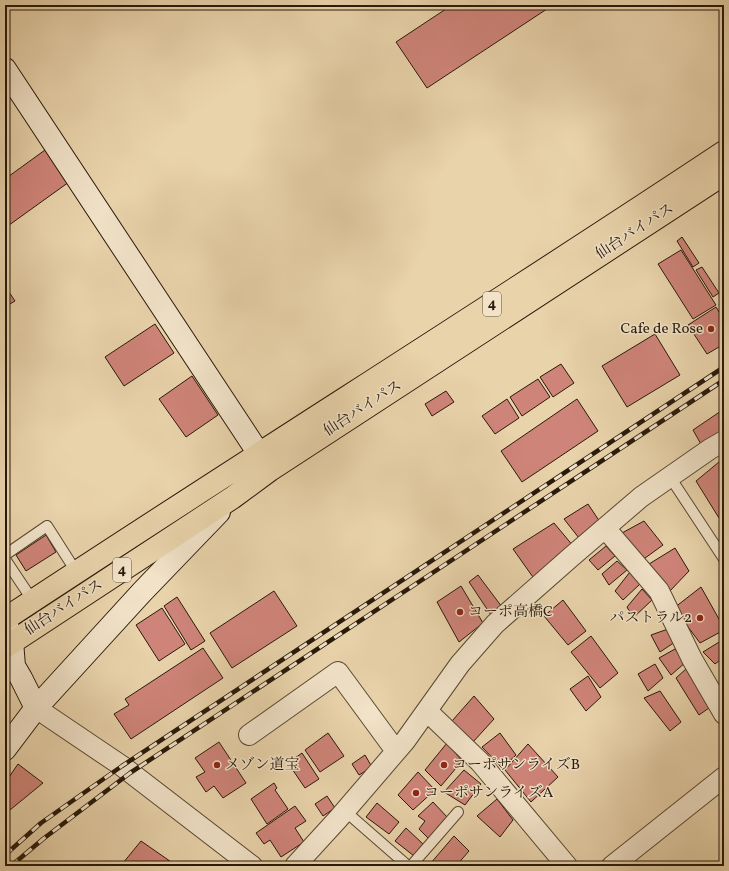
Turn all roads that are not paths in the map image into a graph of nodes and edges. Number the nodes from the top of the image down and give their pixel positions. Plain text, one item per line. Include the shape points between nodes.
1 (5, 69) edge
2 (724, 152) edge
3 (724, 174) edge
4 (724, 441) edge
5 (264, 462) junction
6 (670, 477) junction
7 (232, 498) junction
8 (605, 528) junction
9 (5, 554) edge
10 (5, 559) edge
11 (724, 559) edge
12 (77, 572) junction
13 (33, 601) junction
14 (5, 620) edge
15 (9, 655) edge
16 (36, 708) junction
17 (426, 711) junction
18 (724, 714) edge
19 (248, 735) dead end
20 (5, 749) edge
21 (396, 751) junction
22 (724, 777) edge
23 (345, 811) junction
24 (458, 812) dead end
25 (228, 859) edge
26 (252, 866) edge
27 (295, 866) edge
28 (408, 866) edge
29 (411, 866) edge
30 (567, 866) edge
31 (612, 866) edge

1 - 5 street
2 - 5 highway, 仙台バイパス / 4 via 438,339
3 - 5 highway, 仙台バイパス / 4
4 - 6 street
5 - 7 highway, 仙台バイパス / 4
5 - 12 highway, 仙台バイパス / 4
6 - 8 street via 641,497
6 - 11 lane
7 - 15 highway, 仙台バイパス / 4
7 - 16 street
8 - 17 street via 495,624 460,664
8 - 18 street via 659,591 692,659
9 - 12 lane via 47,526
10 - 13 lane
12 - 13 highway, 仙台バイパス / 4
13 - 14 highway, 仙台バイパス / 4
14 - 15 street
15 - 16 street
16 - 20 street
16 - 25 street via 122,766
17 - 21 street
17 - 30 street via 480,762
19 - 21 street via 338,672
21 - 23 street
22 - 31 street
23 - 27 street
23 - 28 lane
24 - 29 lane
25 - 26 street

